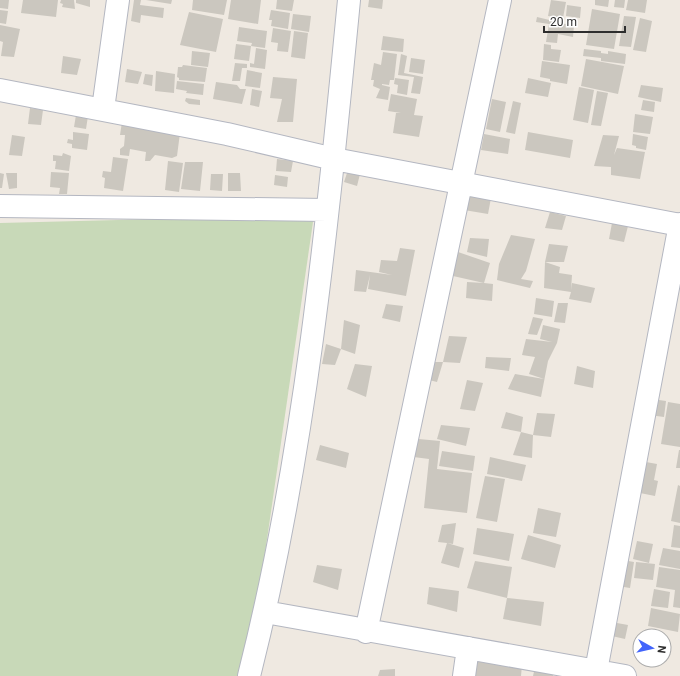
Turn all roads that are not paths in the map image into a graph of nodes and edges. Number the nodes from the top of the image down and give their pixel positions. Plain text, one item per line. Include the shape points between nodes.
1 (118, 0) edge
2 (349, 0) edge
3 (500, 0) edge
4 (0, 90) edge
5 (103, 109) junction
6 (334, 159) junction
7 (461, 182) junction
8 (0, 206) edge
9 (327, 210) junction
10 (680, 225) edge
11 (265, 612) junction
12 (366, 632) junction
13 (468, 648) junction
14 (596, 673) edge
15 (249, 676) edge
16 (464, 676) edge
17 (625, 676) edge

1 - 5 street
2 - 6 street
3 - 7 street
4 - 5 street
5 - 6 street
6 - 7 street
6 - 9 street
7 - 10 street
7 - 12 street
8 - 9 street
9 - 11 street via 316,310 293,464
10 - 14 street
11 - 12 street
11 - 15 street
12 - 13 street
13 - 14 street
13 - 16 street
14 - 17 street

